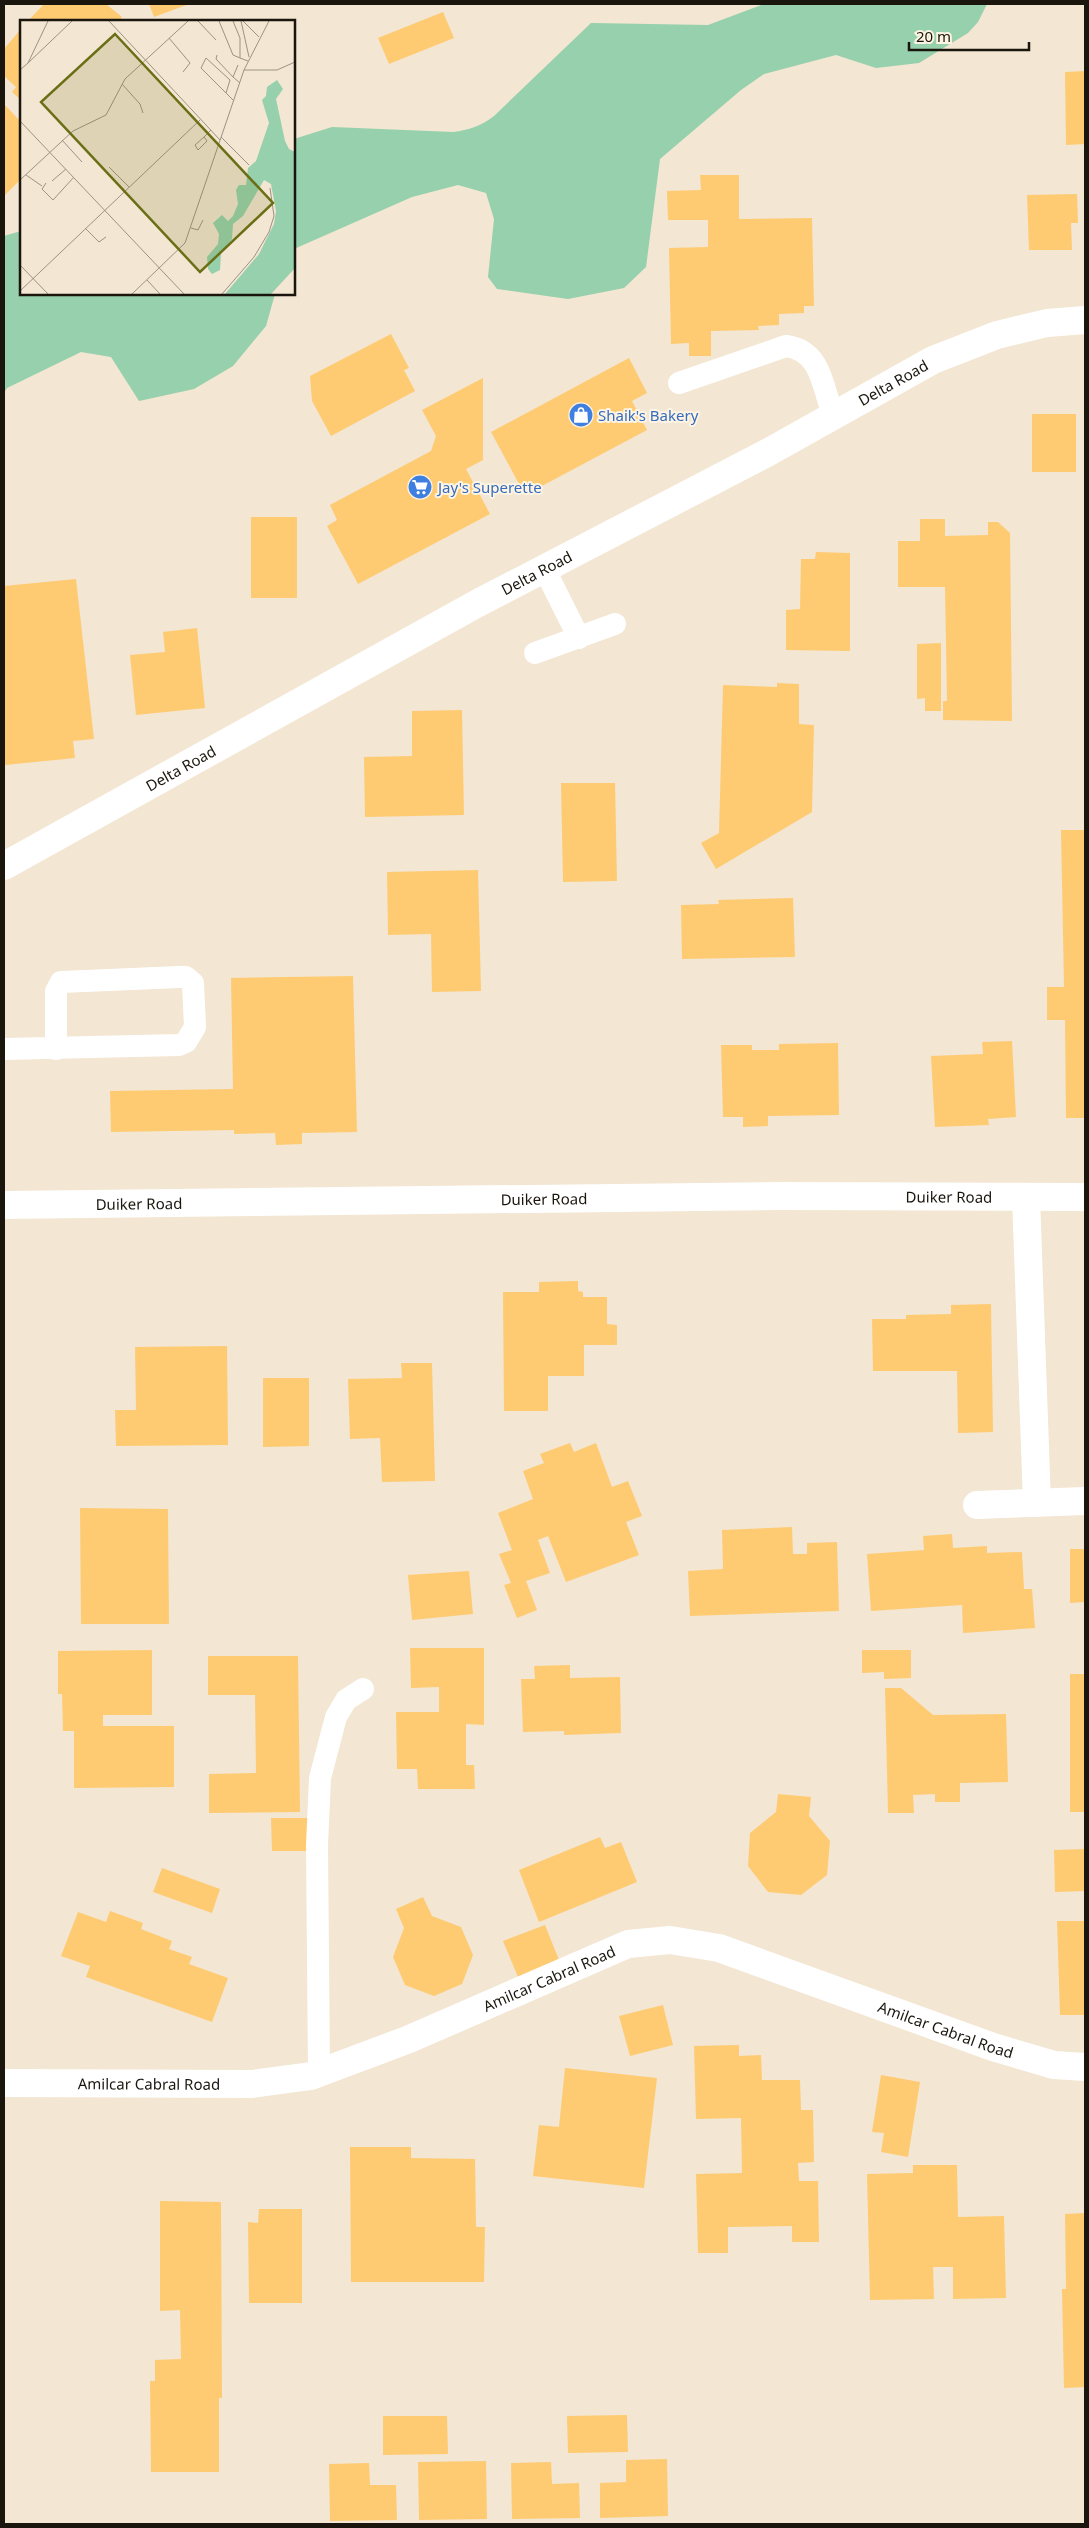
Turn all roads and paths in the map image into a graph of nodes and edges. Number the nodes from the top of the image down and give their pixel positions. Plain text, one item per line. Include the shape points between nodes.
1 (1085, 320) edge
2 (679, 383) dead end
3 (832, 416) junction
4 (544, 568) junction
5 (615, 624) dead end
6 (579, 638) junction
7 (535, 653) dead end
8 (4, 866) edge
9 (56, 1048) junction
10 (4, 1049) edge
11 (1026, 1197) junction
12 (1085, 1197) edge
13 (4, 1204) edge
14 (1085, 1502) edge
15 (1037, 1503) junction
16 (977, 1505) dead end
17 (364, 1689) dead end
18 (1085, 2067) edge
19 (319, 2073) junction
20 (4, 2083) edge

1 - 3 street, Delta Road via 1047,323 996,335 933,360
2 - 3 lane via 786,346 798,347 815,363
3 - 4 street, Delta Road
4 - 6 lane
4 - 8 street, Delta Road
5 - 6 lane
6 - 7 lane
9 - 9 lane via 56,991 61,982 179,976 193,983 195,1026 186,1042 179,1045
9 - 10 lane
11 - 12 street, Duiker Road
11 - 13 street, Duiker Road via 758,1196
11 - 15 street
14 - 15 street
15 - 16 street
17 - 19 lane via 346,1700 336,1717 320,1778 317,1845
18 - 19 street, Amilcar Cabral Road via 1054,2065 993,2047 719,1948 670,1940 628,1944 407,2040
19 - 20 street, Amilcar Cabral Road via 252,2084

